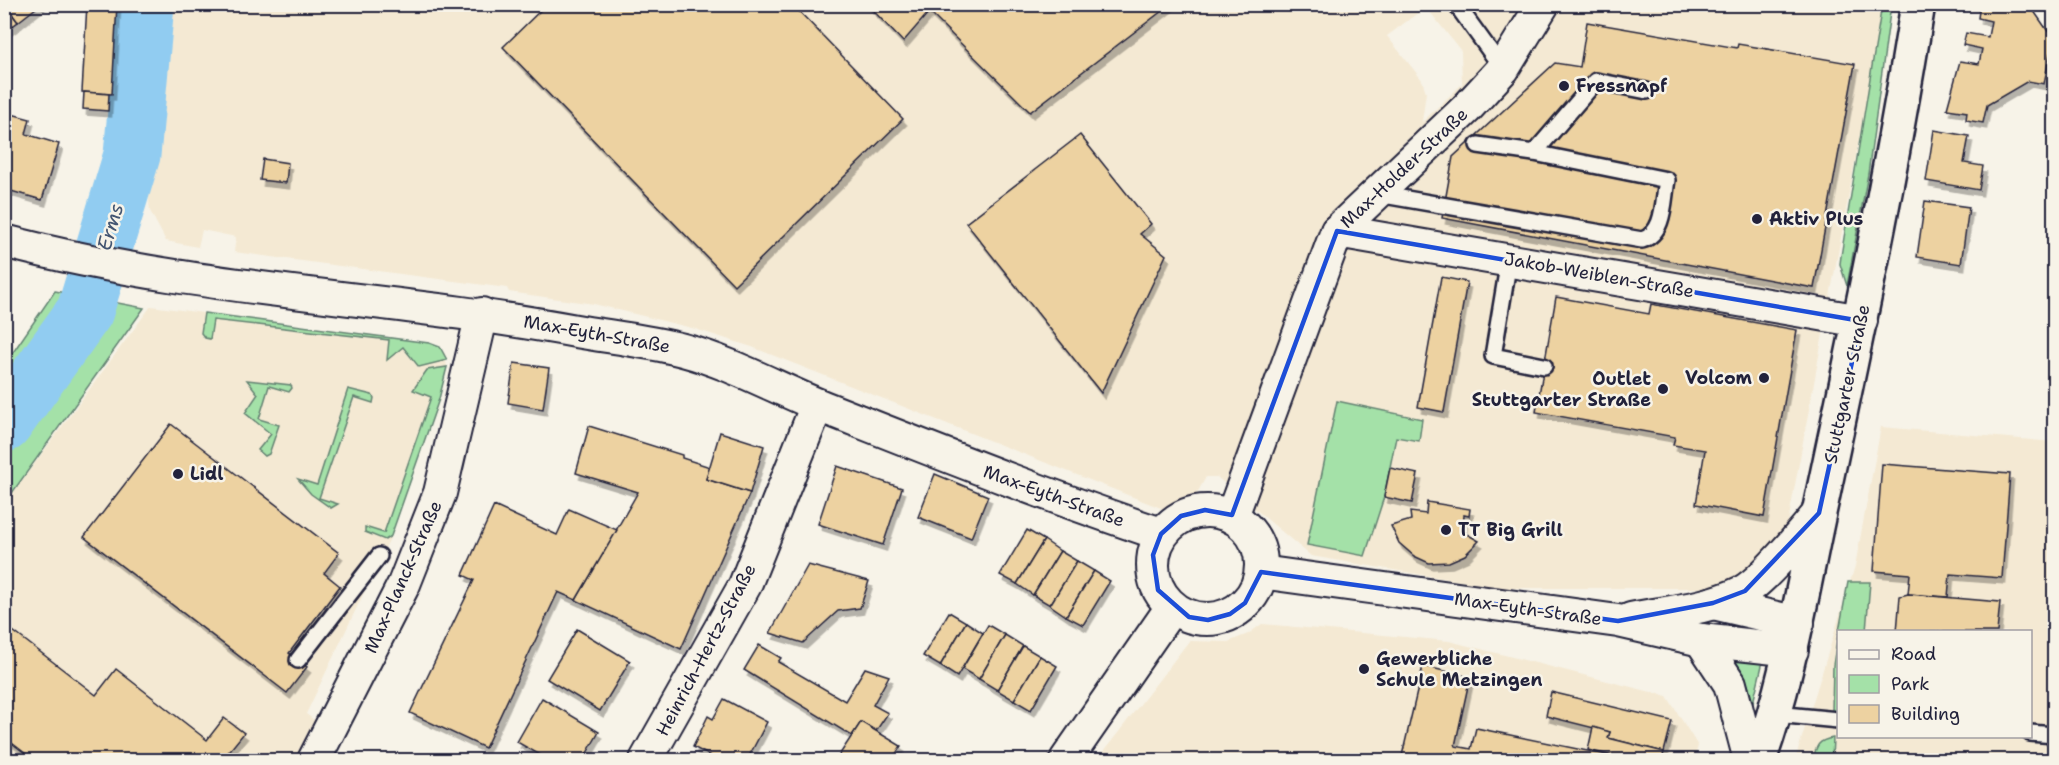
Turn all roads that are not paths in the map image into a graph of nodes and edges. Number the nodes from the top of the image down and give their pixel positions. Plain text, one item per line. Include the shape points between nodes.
1 (1456, 4) edge
2 (1543, 4) edge
3 (1918, 4) edge
4 (1503, 69) junction
5 (1647, 91) dead end
6 (1478, 145) dead end
7 (1534, 153) junction
8 (1376, 194) junction
9 (1337, 231) junction
10 (4, 241) edge
11 (1509, 260) junction
12 (482, 314) junction
13 (1861, 321) junction
14 (1544, 366) dead end
15 (817, 405) junction
16 (1819, 513) junction
17 (1232, 516) junction
18 (1161, 534) junction
19 (379, 556) dead end
20 (1261, 572) junction
21 (1713, 603) junction
22 (1172, 607) junction
23 (1618, 621) junction
24 (1795, 637) junction
25 (1701, 640) junction
26 (298, 660) dead end
27 (1776, 714) junction
28 (1837, 720) edge
29 (2032, 733) edge
30 (2055, 735) edge
31 (314, 760) edge
32 (646, 760) edge
33 (1066, 760) edge
34 (1750, 760) edge
35 (1759, 760) edge

1 - 4 lane
2 - 4 street, Max-Holder-Straße
3 - 13 main road, Stuttgarter Straße
4 - 8 street, Max-Holder-Straße
5 - 7 lane via 1596,81
6 - 7 lane
7 - 8 lane via 1667,180 1659,228 1642,240
8 - 9 street, Max-Holder-Straße
9 - 11 street, Jakob-Weiblen-Straße
9 - 17 street, Max-Holder-Straße
10 - 12 street, Max-Eyth-Straße via 152,271
11 - 13 street, Jakob-Weiblen-Straße
11 - 14 lane via 1493,356
12 - 15 street, Max-Eyth-Straße via 683,350
12 - 31 street, Max-Planck-Straße via 440,493 404,584
13 - 16 main road, Stuttgarter Straße
15 - 18 street, Max-Eyth-Straße via 1056,499
15 - 32 street, Heinrich-Hertz-Straße via 745,585
16 - 21 street, Max-Eyth-Straße via 1744,591
16 - 24 main road, Stuttgarter Straße
17 - 18 street via 1205,510 1181,516
17 - 20 street via 1257,543
18 - 22 street via 1152,571 1158,591
19 - 26 lane
20 - 22 street via 1256,589 1230,614 1208,620 1190,617
20 - 23 street, Max-Eyth-Straße
21 - 23 street, Max-Eyth-Straße
21 - 24 street, Max-Eyth-Straße
22 - 33 street
23 - 25 street, Max-Eyth-Straße
24 - 25 street, Max-Eyth-Straße
24 - 27 main road, Stuttgarter Straße
25 - 34 street via 1730,684
27 - 28 lane
27 - 35 main road, Stuttgarter Straße
29 - 30 lane

